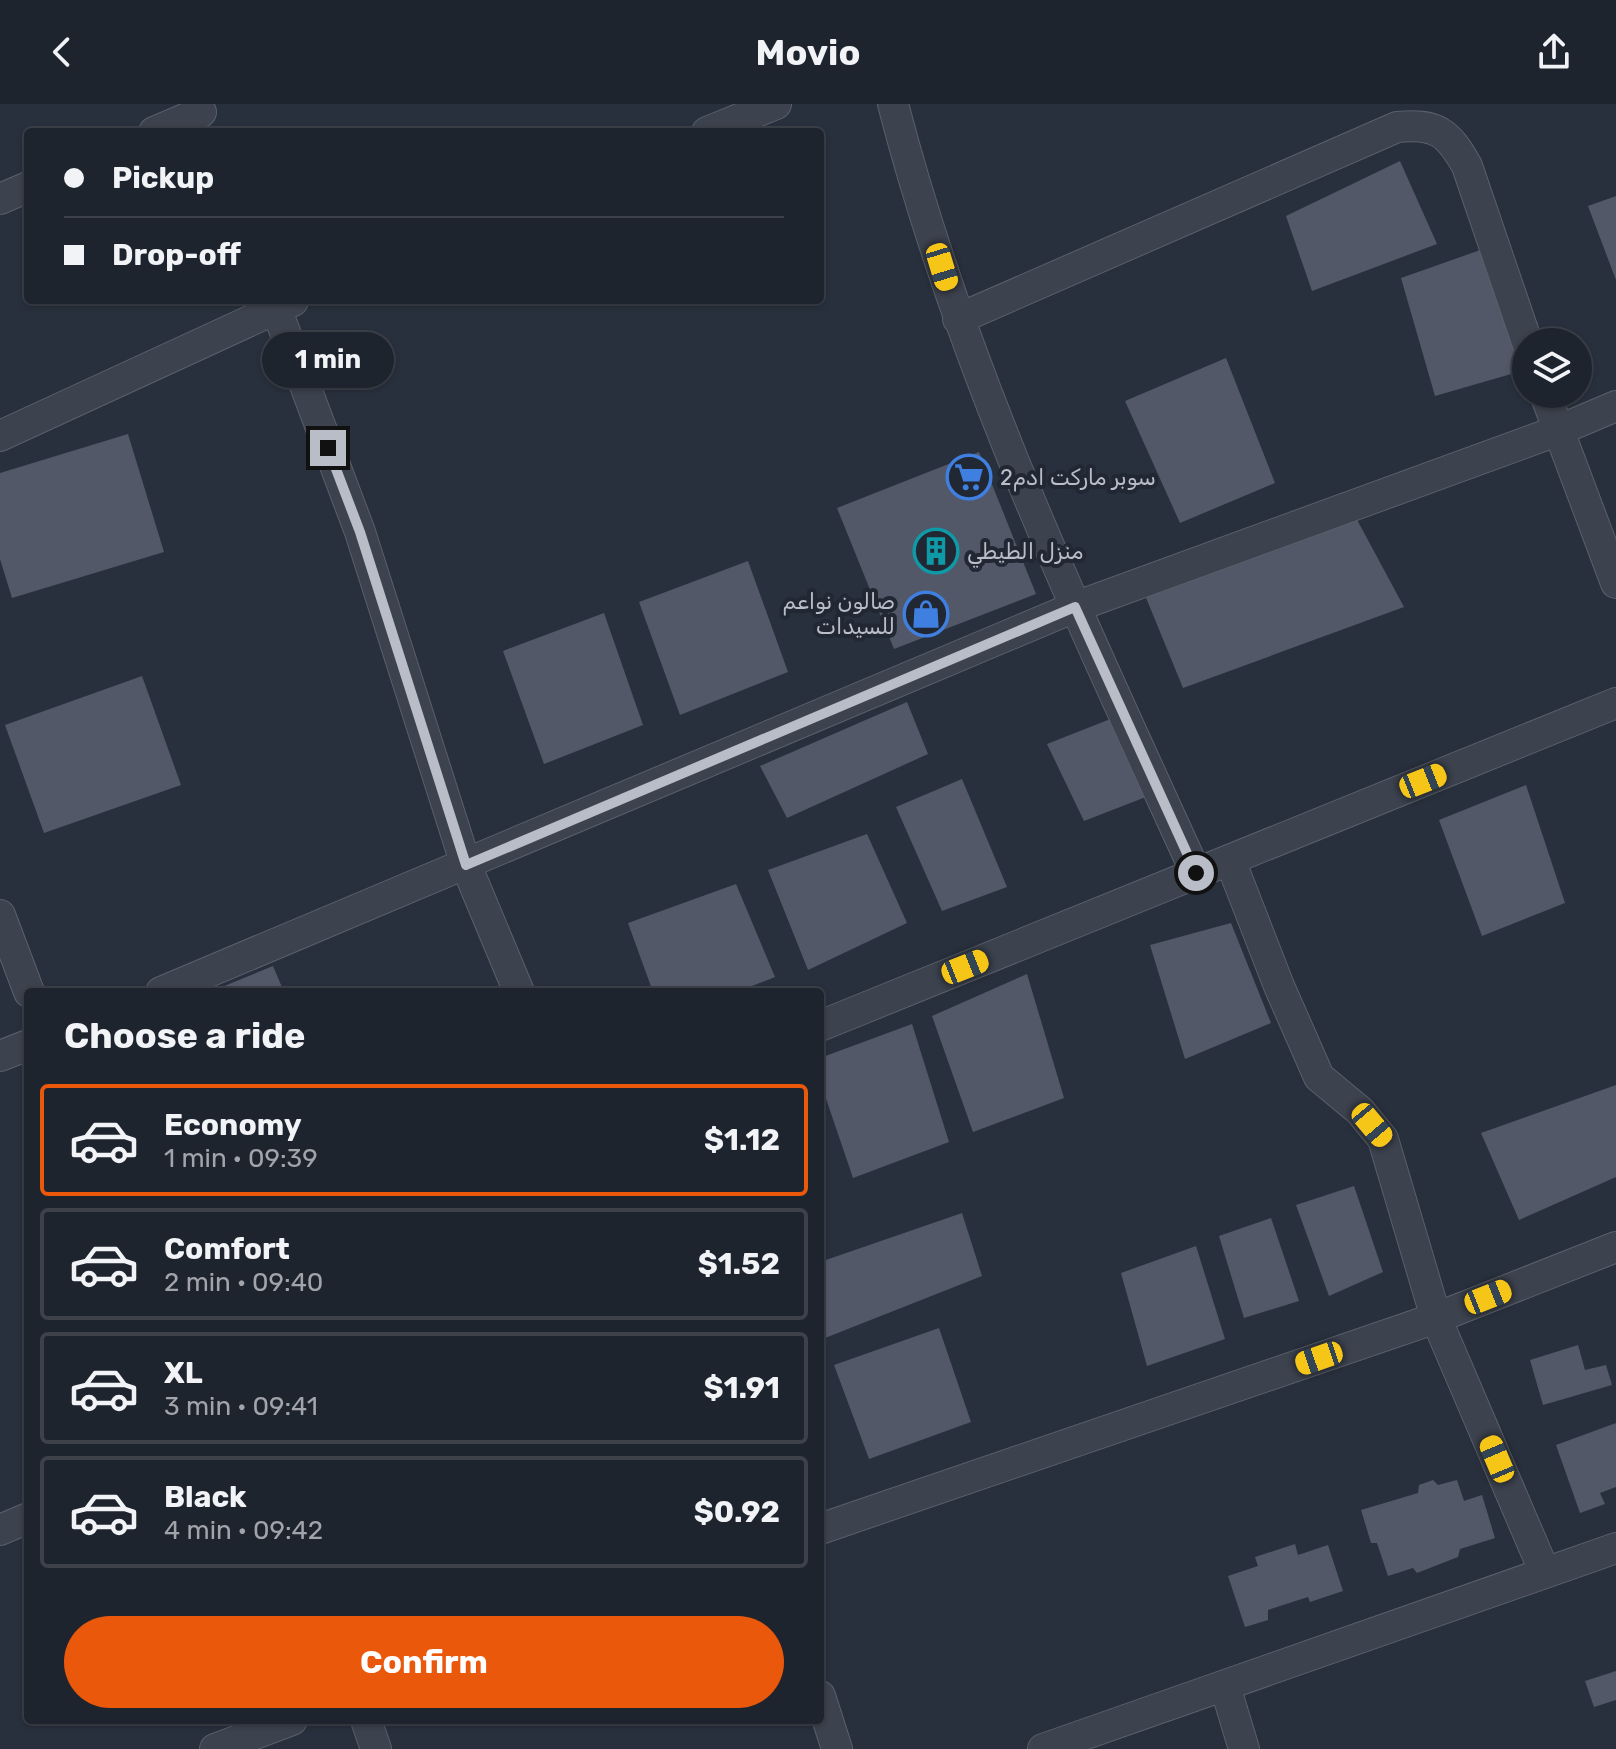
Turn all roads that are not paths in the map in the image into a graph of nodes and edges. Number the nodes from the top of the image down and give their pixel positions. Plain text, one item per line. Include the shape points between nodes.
1 (776, 104) edge
2 (893, 104) edge
3 (203, 116) edge
4 (166, 128) edge
5 (717, 128) edge
6 (24, 189) edge
7 (0, 199) edge
8 (279, 304) edge
9 (281, 304) edge
10 (958, 319) junction
11 (1522, 328) edge
12 (1616, 406) edge
13 (1550, 408) edge
14 (1557, 431) junction
15 (0, 436) edge
16 (1616, 583) edge
17 (1075, 607) junction
18 (1616, 703) edge
19 (1230, 860) junction
20 (466, 865) junction
21 (1196, 873) junction
22 (0, 915) edge
23 (27, 988) edge
24 (171, 988) edge
25 (517, 988) edge
26 (824, 1024) edge
27 (24, 1047) edge
28 (0, 1056) edge
29 (1616, 1247) edge
30 (1436, 1318) junction
31 (24, 1520) edge
32 (824, 1528) edge
33 (0, 1530) edge
34 (1616, 1548) edge
35 (1545, 1573) junction
36 (1225, 1686) junction
37 (824, 1708) edge
38 (281, 1724) edge
39 (367, 1724) edge
40 (215, 1749) edge
41 (376, 1749) edge
42 (837, 1749) edge
43 (1043, 1749) edge
44 (1244, 1749) edge

1 - 5 street
2 - 10 street
3 - 4 street
6 - 7 street
8 - 15 street
9 - 20 street
10 - 11 street via 1397,127 1419,125 1438,129 1455,144 1467,166
10 - 17 street
12 - 14 street
13 - 14 street
14 - 16 street
14 - 17 street
17 - 20 street
17 - 21 street
18 - 19 street
19 - 21 street
19 - 30 street via 1319,1077 1360,1111 1383,1139
20 - 24 street
20 - 25 street
21 - 26 street
22 - 23 street
27 - 28 street
29 - 30 street
30 - 32 street
30 - 35 street
31 - 33 street
34 - 35 street
35 - 36 street
36 - 43 street
36 - 44 street
37 - 42 street
38 - 40 street
39 - 41 street

